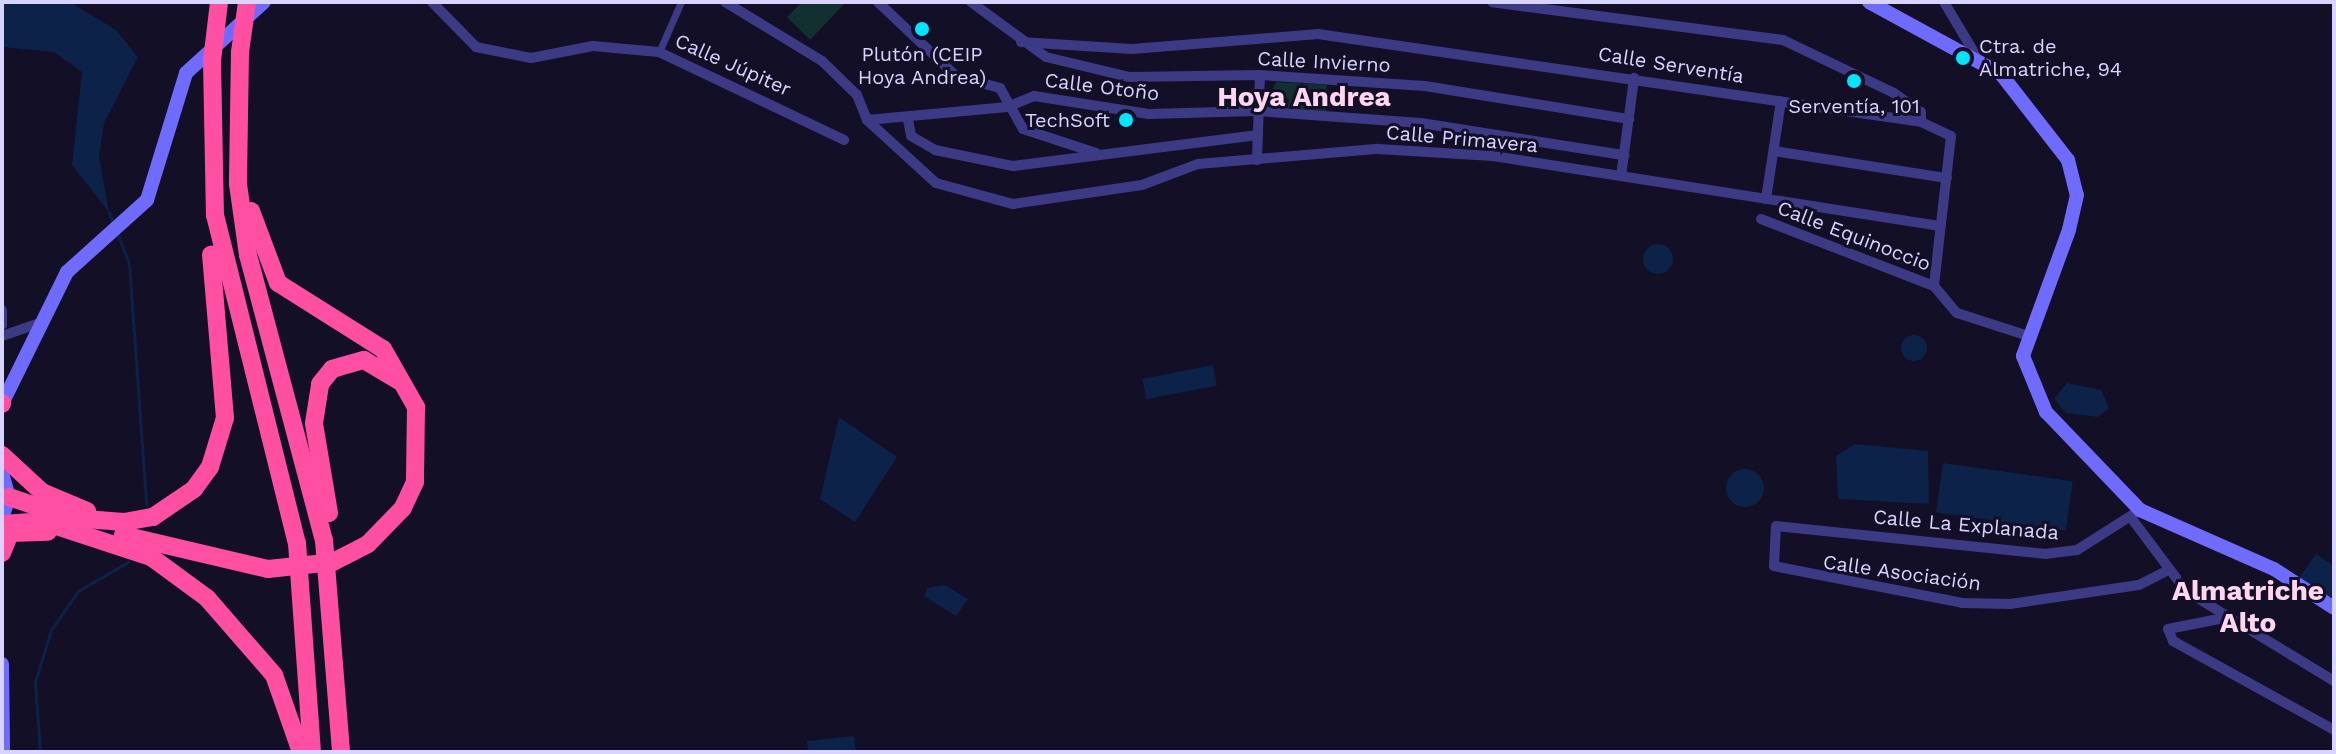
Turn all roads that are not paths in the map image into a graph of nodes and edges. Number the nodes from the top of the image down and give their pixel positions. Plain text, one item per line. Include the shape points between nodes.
1 (219, 2) edge
2 (247, 2) edge
3 (264, 2) edge
4 (432, 2) edge
5 (681, 2) edge
6 (878, 2) edge
7 (971, 2) edge
8 (1492, 2) edge
9 (1869, 2) edge
10 (1944, 2) edge
11 (726, 4) edge
12 (1021, 42) junction
13 (659, 52) junction
14 (1975, 54) junction
15 (1260, 75) junction
16 (1634, 78) junction
17 (1781, 101) junction
18 (1007, 107) junction
19 (1257, 111) junction
20 (205, 115) junction
21 (242, 119) junction
22 (1629, 119) junction
23 (867, 120) junction
24 (908, 120) junction
25 (1921, 122) junction
26 (1258, 135) junction
27 (844, 140) dead end
28 (1774, 151) junction
29 (1098, 154) junction
30 (1624, 155) junction
31 (1257, 160) junction
32 (1621, 176) junction
33 (1947, 178) junction
34 (1766, 199) junction
35 (1761, 219) dead end
36 (1941, 226) junction
37 (1934, 286) junction
38 (2, 310) edge
39 (36, 324) junction
40 (2, 325) edge
41 (2025, 335) junction
42 (2, 336) edge
43 (16, 368) junction
44 (2, 390) edge
45 (2, 404) edge
46 (416, 407) junction
47 (2, 455) edge
48 (2, 473) edge
49 (9, 497) junction
50 (2136, 515) junction
51 (2, 522) edge
52 (124, 522) junction
53 (74, 524) junction
54 (2, 553) edge
55 (1774, 566) joint
56 (2166, 571) junction
57 (2334, 608) edge
58 (2224, 618) junction
59 (2, 664) edge
60 (2334, 681) edge
61 (2334, 730) edge
62 (341, 748) edge
63 (3, 752) edge
64 (301, 752) edge
65 (312, 752) edge

1 - 20 highway, bridge
2 - 21 highway, bridge via 240,52
3 - 39 main road via 180,82 161,167 131,218 96,242
4 - 13 street, Calle Júpiter via 476,47 503,56 531,58 593,46
5 - 13 street
6 - 18 street via 956,76 1000,88
7 - 12 street
8 - 25 street, Calle Serventía via 1783,40 1894,93 1921,112
9 - 14 main road
10 - 14 street
11 - 23 street, Calle Primavera via 822,61 857,95
12 - 15 street, Calle Invierno via 1046,57 1129,77
12 - 16 street, Calle Serventía via 1132,49 1318,34
13 - 27 street, Calle Júpiter
14 - 41 main road via 2001,74 2068,160 2077,195
15 - 19 street
15 - 22 street, Calle Invierno via 1425,86
16 - 17 street, Calle Serventía
16 - 22 street
17 - 25 street, Calle Serventía
17 - 28 street
18 - 19 street, Calle Otoño via 1034,96 1149,114
18 - 24 street, Calle Otoño
18 - 29 street via 1023,129
19 - 26 street
19 - 30 street, Calle Otoño via 1421,123
20 - 52 highway via 225,418 210,467 194,489 153,517
20 - 65 highway via 228,288 297,543
21 - 46 highway via 250,204 278,283 383,349
21 - 62 highway via 248,255 324,540
22 - 30 street
23 - 24 street, Calle Otoño
23 - 31 street, Calle Primavera via 948,191 1013,204 1142,185 1198,164
24 - 29 street via 911,136 935,150 1013,166
25 - 33 street via 1951,136
26 - 29 street
26 - 31 street
28 - 33 street
28 - 34 street
30 - 32 street
31 - 32 street, Calle Primavera via 1423,150
32 - 34 street, Calle Primavera
33 - 36 street
34 - 36 street, Calle Primavera
35 - 37 street, Calle Equinoccio
36 - 37 street
37 - 41 street via 1957,313
38 - 40 street
39 - 42 street
39 - 43 main road
41 - 50 main road via 2023,356 2046,412
43 - 44 main road
43 - 45 main road
46 - 53 highway, bridge via 415,482 403,508 368,544 333,562 268,569
46 - 62 highway via 391,372 364,360 332,369 314,403 348,660
47 - 52 highway via 42,492
48 - 49 main road
49 - 51 main road
49 - 53 highway
50 - 55 street, Calle La Explanada via 2077,550 2046,554 1776,526
50 - 56 street
50 - 57 main road via 2274,569
51 - 53 highway
52 - 53 highway
53 - 54 highway via 10,533
53 - 64 highway via 151,557 207,598 274,675
55 - 56 street, Calle Asociación via 1947,601 2010,604 2139,585
56 - 58 street
58 - 60 street
58 - 61 street via 2168,629 2173,641
59 - 63 main road

